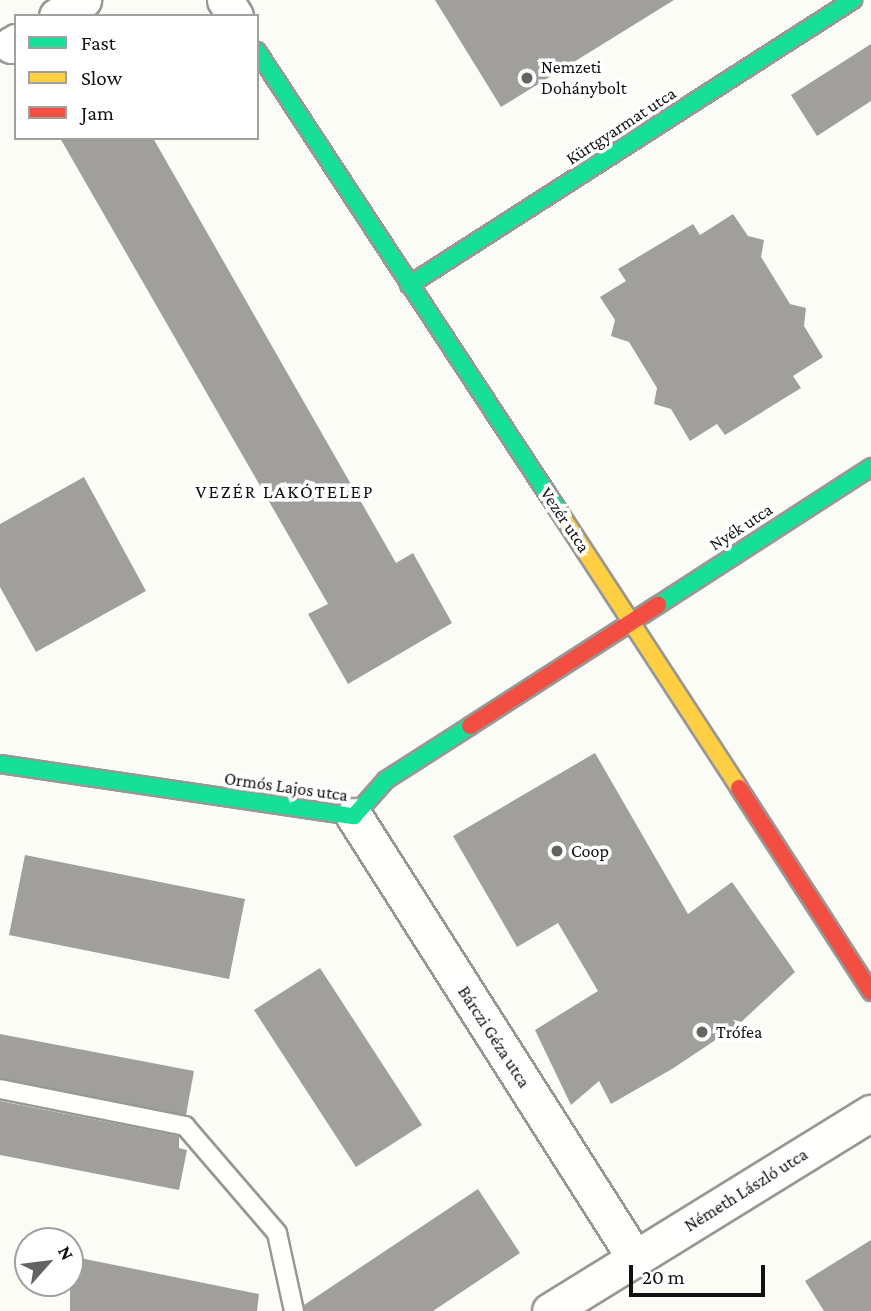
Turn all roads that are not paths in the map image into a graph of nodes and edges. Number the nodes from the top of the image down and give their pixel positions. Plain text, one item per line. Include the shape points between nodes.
1 (83, 0) edge
2 (853, 0) edge
3 (60, 14) edge
4 (259, 54) edge
5 (409, 285) junction
6 (871, 467) edge
7 (632, 620) junction
8 (0, 764) edge
9 (354, 817) junction
10 (871, 992) edge
11 (0, 1089) edge
12 (871, 1113) edge
13 (635, 1258) junction
14 (294, 1311) edge
15 (550, 1311) edge

1 - 3 street
2 - 5 street, Kürtgyarmat utca
4 - 5 street, Vezér utca
5 - 7 street, Vezér utca
6 - 7 street, Nyék utca
7 - 9 street, Ormós Lajos utca via 386,780
7 - 10 street, Vezér utca
8 - 9 street, Ormós Lajos utca
9 - 13 street, Bárczi Géza utca
11 - 14 lane via 185,1126 277,1233
12 - 13 street, Németh László utca
13 - 15 street, Németh László utca

